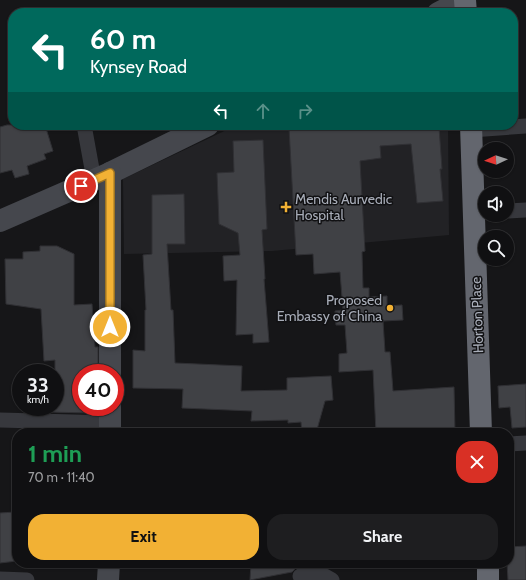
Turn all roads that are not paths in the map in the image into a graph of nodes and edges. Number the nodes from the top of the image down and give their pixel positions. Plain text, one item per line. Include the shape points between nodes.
1 (465, 0) edge
2 (448, 8) edge
3 (86, 130) edge
4 (198, 130) edge
5 (471, 130) edge
6 (102, 176) junction
7 (478, 202) edge
8 (526, 210) edge
9 (514, 211) edge
10 (0, 221) edge
11 (479, 222) edge
12 (110, 364) edge
13 (0, 420) edge
14 (110, 421) edge
15 (481, 428) edge
16 (526, 443) edge
17 (514, 444) edge
18 (109, 568) edge
19 (488, 568) edge
20 (300, 576) dead end
21 (0, 579) edge
22 (26, 580) edge
23 (108, 580) edge
24 (332, 580) edge
25 (488, 580) edge

1 - 2 street
3 - 6 street
4 - 6 street
5 - 7 highway, Horton Place
6 - 10 street
6 - 12 street
8 - 9 street
11 - 15 highway, Horton Place
13 - 14 street
16 - 17 street
18 - 23 street
19 - 25 highway
20 - 24 street via 325,576
21 - 22 street

